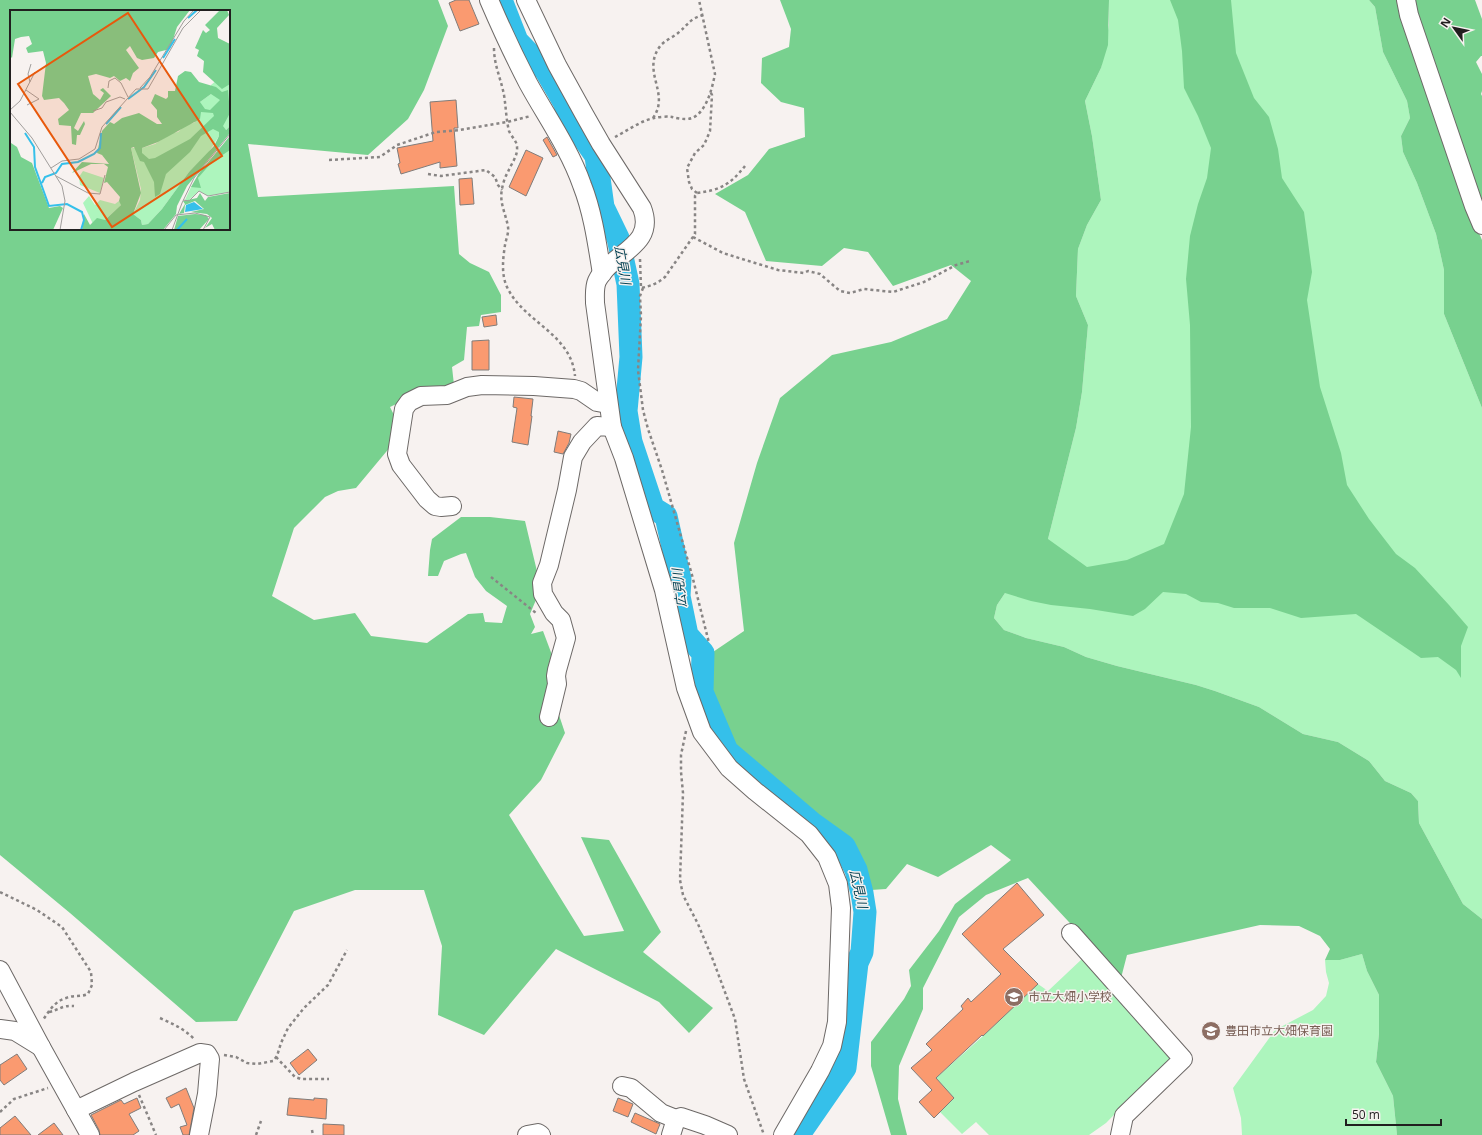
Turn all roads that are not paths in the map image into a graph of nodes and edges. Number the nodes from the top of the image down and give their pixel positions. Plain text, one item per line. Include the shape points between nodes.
1 (489, 0) edge
2 (526, 0) edge
3 (1406, 0) edge
4 (1482, 225) edge
5 (604, 271) junction
6 (608, 404) junction
7 (612, 427) junction
8 (452, 506) dead end
9 (549, 717) dead end
10 (1071, 933) dead end
11 (0, 970) edge
12 (0, 1029) edge
13 (39, 1043) junction
14 (622, 1086) dead end
15 (76, 1110) junction
16 (674, 1127) edge
17 (90, 1135) edge
18 (200, 1135) edge
19 (527, 1135) edge
20 (541, 1135) edge
21 (728, 1135) edge
22 (783, 1135) edge
23 (1120, 1135) edge

1 - 5 street via 528,83 568,150 593,218
2 - 5 street via 557,65 645,216 645,230 636,244
3 - 4 street
5 - 6 street via 596,282 595,303
6 - 7 street
6 - 8 street via 597,402 574,389 482,385 467,387 447,395 422,396 410,402 404,409 397,454 401,465 435,506
7 - 9 street via 597,426 582,442 573,457 562,513 542,583 543,594 561,620 566,638 557,670 558,684
7 - 22 street via 624,458 664,590 686,688 702,732 729,768 809,834 827,857 838,884 841,908 837,1022 832,1046
10 - 23 street via 1183,1059 1124,1116
11 - 13 street
12 - 13 street via 15,1031
13 - 15 street
14 - 16 street via 631,1088
15 - 17 street
15 - 18 street via 134,1082 205,1056 207,1094
16 - 21 street via 681,1117
19 - 20 street

